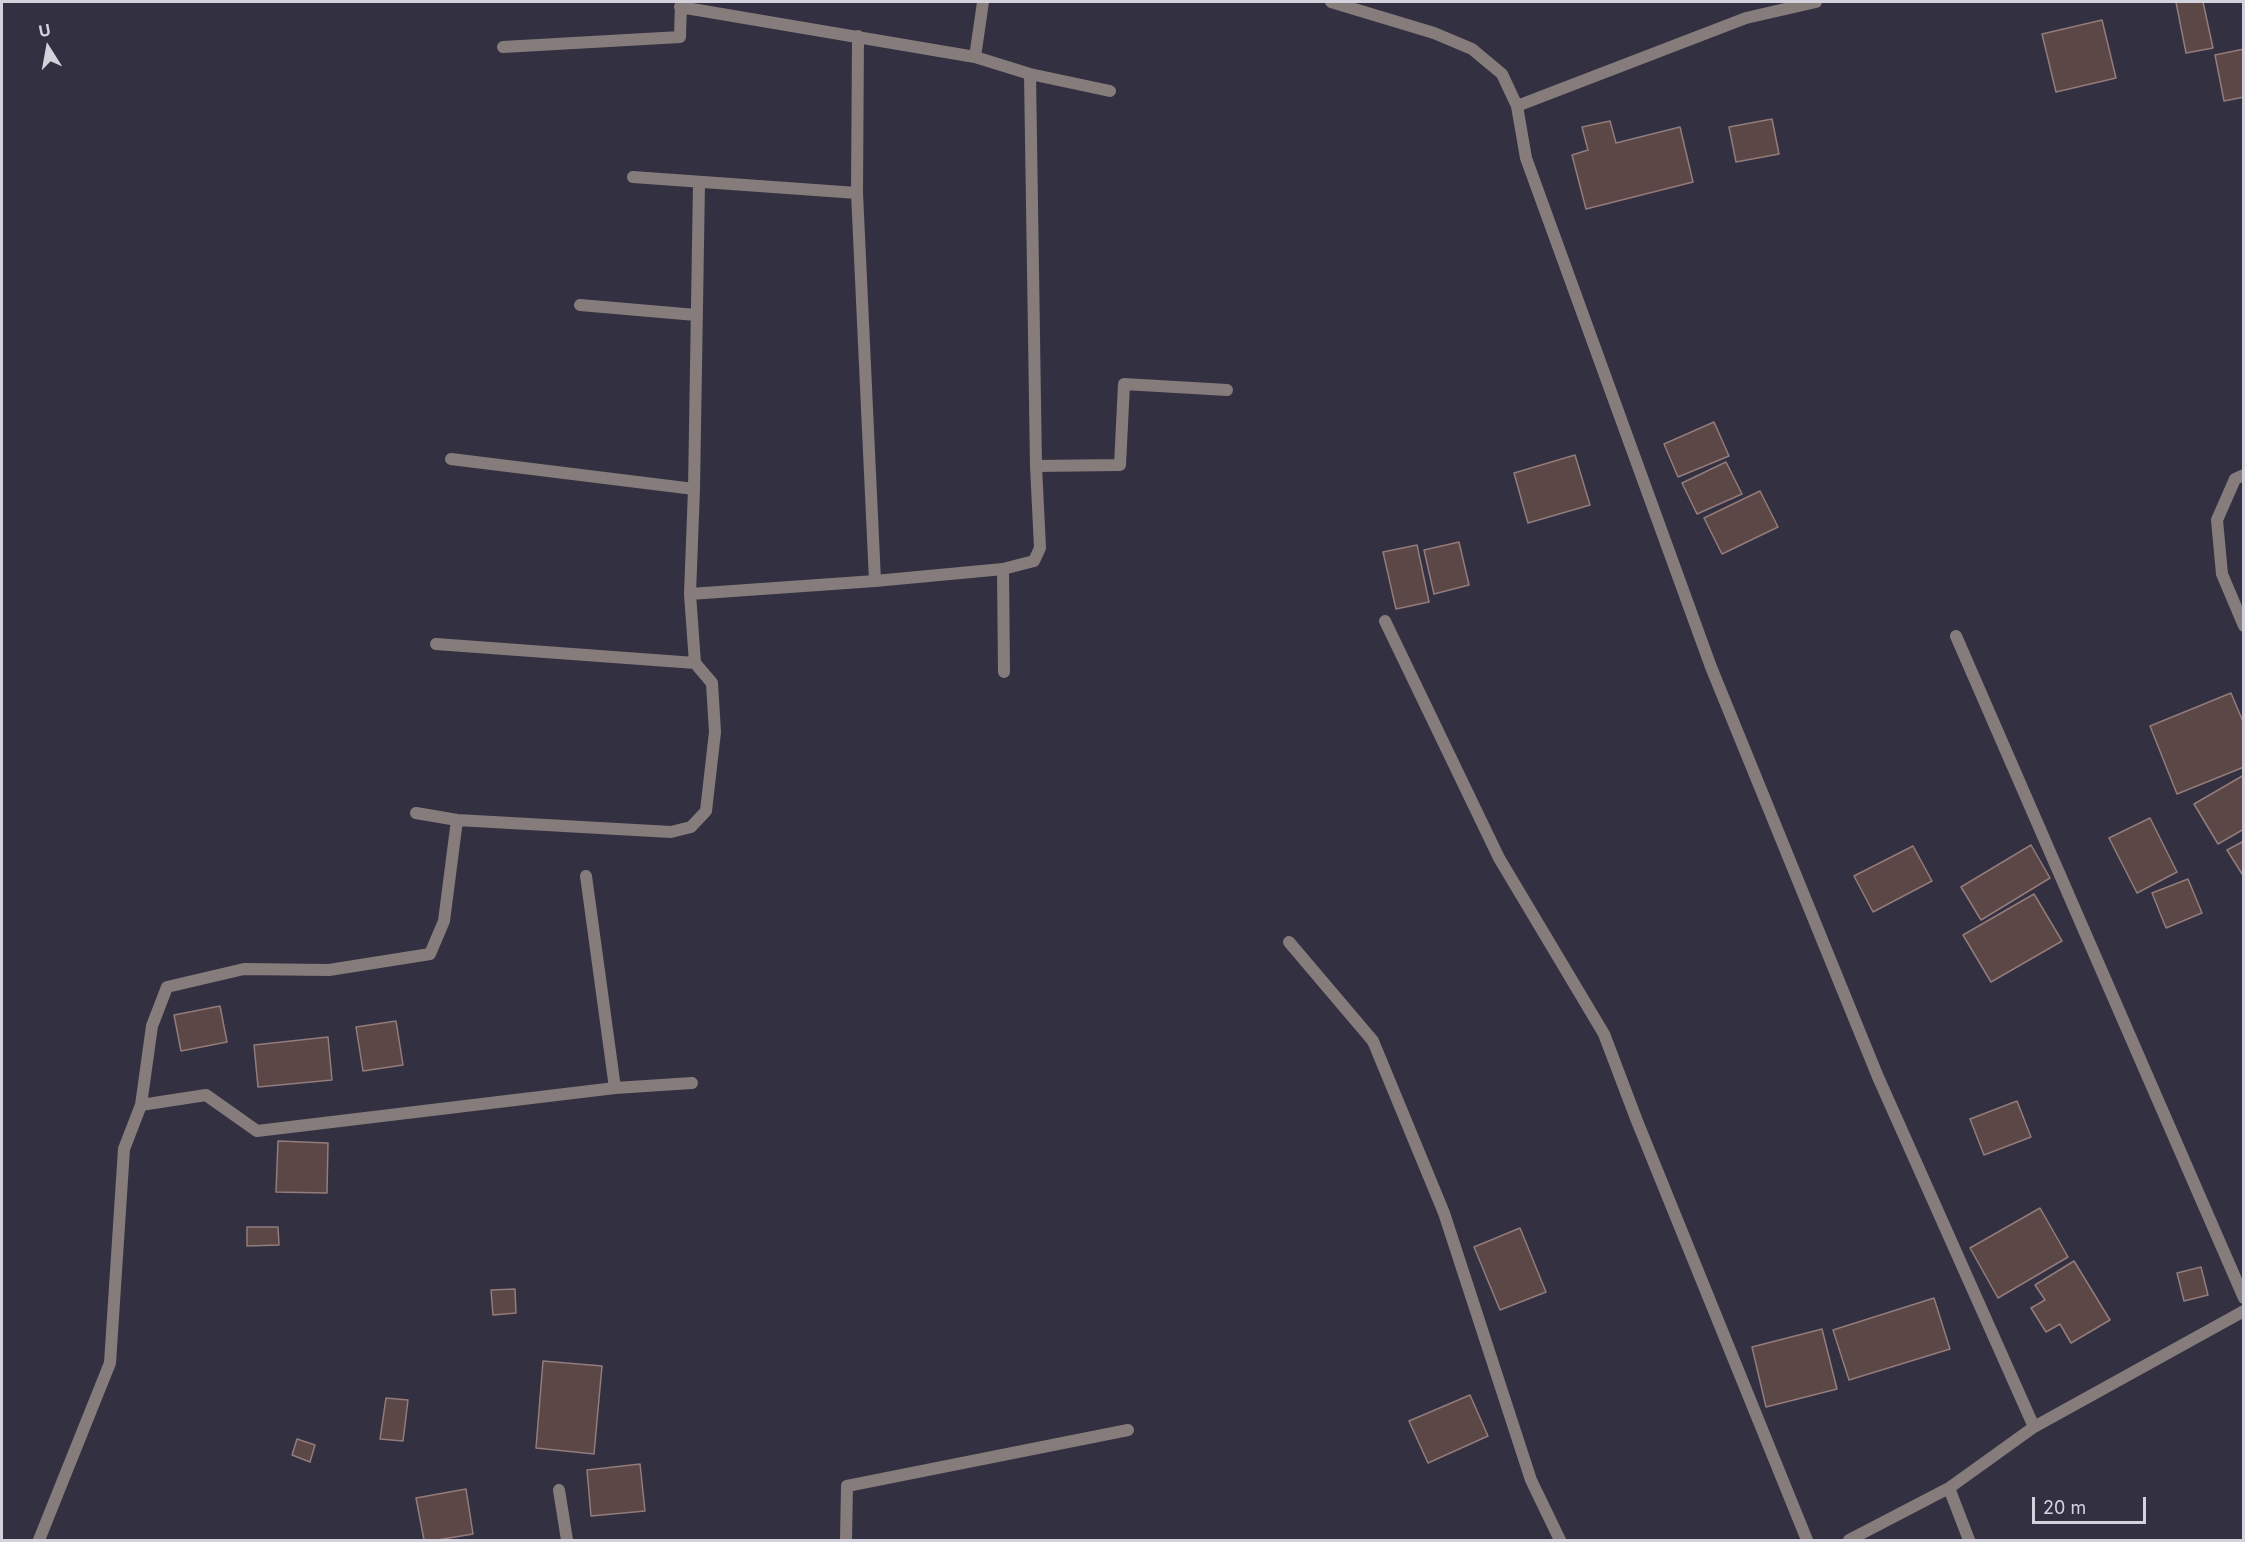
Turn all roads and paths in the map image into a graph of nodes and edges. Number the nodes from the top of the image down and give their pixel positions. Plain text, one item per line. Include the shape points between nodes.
1 (984, 2) edge
2 (1331, 2) edge
3 (1816, 2) edge
4 (680, 4) edge
5 (858, 36) junction
6 (503, 47) dead end
7 (975, 57) junction
8 (1030, 74) junction
9 (1110, 91) dead end
10 (1517, 106) junction
11 (633, 177) dead end
12 (699, 183) junction
13 (858, 193) junction
14 (580, 306) dead end
15 (696, 315) junction
16 (1227, 390) dead end
17 (451, 459) dead end
18 (1036, 466) junction
19 (2244, 475) edge
20 (694, 489) junction
21 (1003, 569) junction
22 (875, 581) junction
23 (690, 594) junction
24 (1385, 621) dead end
25 (2244, 626) edge
26 (1956, 636) dead end
27 (436, 644) dead end
28 (695, 663) junction
29 (1004, 672) dead end
30 (416, 813) dead end
31 (457, 820) junction
32 (586, 876) dead end
33 (1289, 942) dead end
34 (692, 1083) dead end
35 (615, 1088) junction
36 (141, 1105) junction
37 (2244, 1298) edge
38 (2244, 1311) edge
39 (2034, 1427) junction
40 (1128, 1430) dead end
41 (1949, 1488) junction
42 (559, 1490) dead end
43 (39, 1540) edge
44 (567, 1540) edge
45 (846, 1540) edge
46 (1560, 1540) edge
47 (1807, 1540) edge
48 (1849, 1540) edge
49 (1969, 1540) edge

1 - 7 street
2 - 10 street via 1434,33 1472,49 1502,74
3 - 10 street via 1746,18
4 - 5 street
4 - 6 street via 680,36
5 - 7 street
5 - 13 street
7 - 8 street
8 - 9 street
8 - 18 street
10 - 39 street via 1526,158 1711,667 1878,1077
11 - 12 street
12 - 13 street
12 - 15 street
13 - 22 street
14 - 15 street
15 - 20 street
16 - 18 street via 1124,384 1120,465
17 - 20 street
18 - 21 street via 1040,548 1034,561
19 - 25 street via 2235,479 2217,520 2222,574
20 - 23 street
21 - 22 street
21 - 29 street
22 - 23 street
23 - 28 street
24 - 47 street via 1499,858 1604,1034
26 - 37 street
27 - 28 street
28 - 31 street via 712,683 715,732 706,811 691,826 671,832
30 - 31 street
31 - 36 street via 444,921 430,954 329,970 244,969 167,987 152,1026
32 - 35 street
33 - 46 street via 1373,1041 1444,1213 1531,1480
34 - 35 street
35 - 36 street via 258,1131 206,1095
36 - 43 street via 124,1149 110,1363
38 - 39 street
39 - 41 street
40 - 45 street via 847,1486
41 - 48 street
41 - 49 street
42 - 44 street

